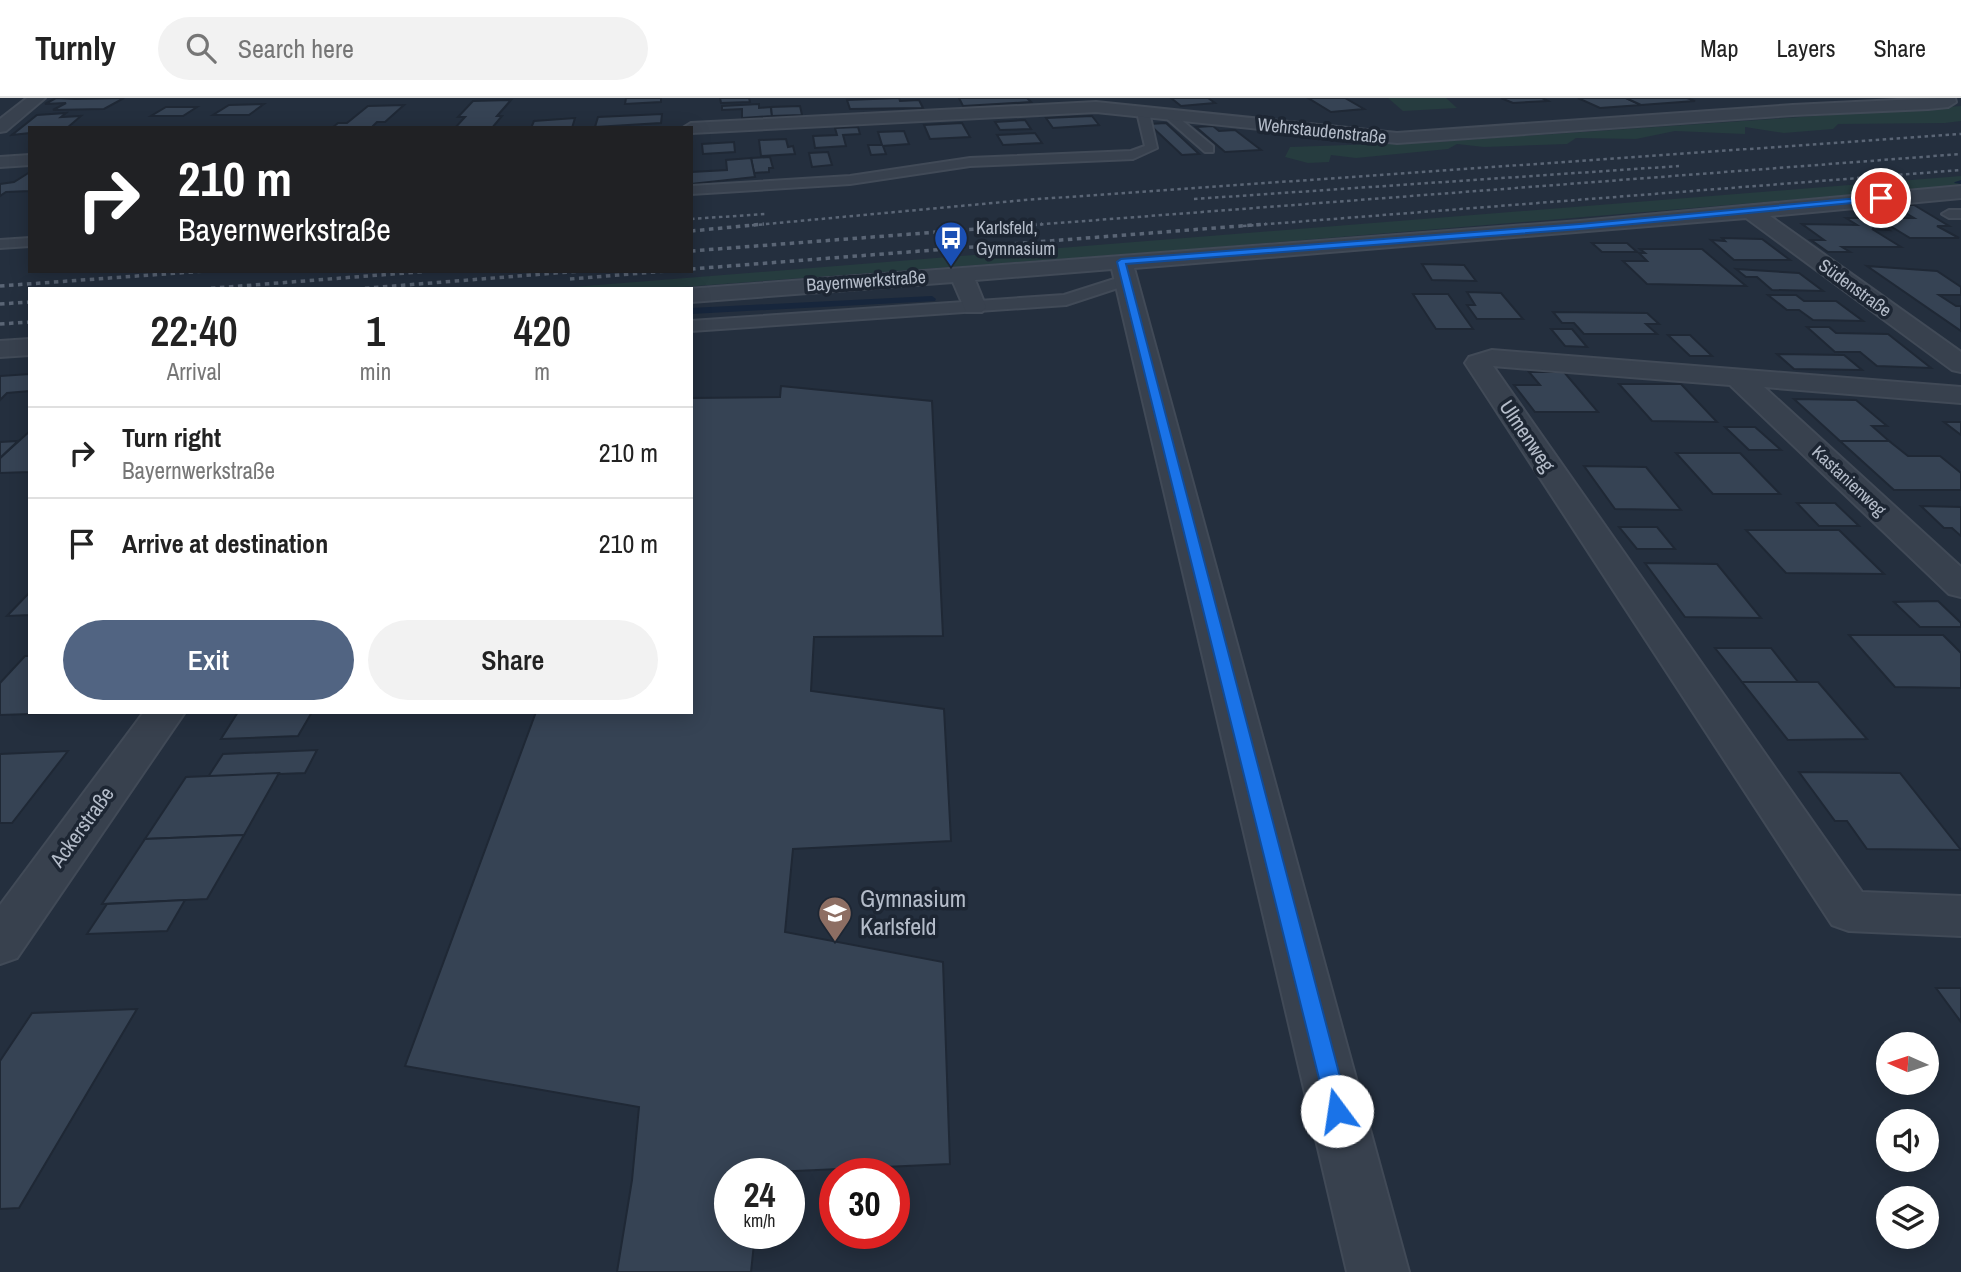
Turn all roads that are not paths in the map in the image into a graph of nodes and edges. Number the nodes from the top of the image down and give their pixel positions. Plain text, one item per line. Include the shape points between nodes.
1 (37, 98) edge
2 (941, 98) edge
3 (1947, 98) edge
4 (1142, 105) edge
5 (692, 108) dead end
6 (950, 114) junction
7 (1169, 115) junction
8 (692, 126) edge
9 (0, 127) edge
10 (693, 128) edge
11 (1209, 149) dead end
12 (28, 160) edge
13 (0, 162) edge
14 (693, 190) edge
15 (1961, 192) edge
16 (1750, 211) junction
17 (28, 242) edge
18 (0, 244) edge
19 (1124, 271) junction
20 (961, 274) junction
21 (693, 295) edge
22 (974, 307) junction
23 (693, 326) edge
24 (28, 347) edge
25 (0, 349) edge
26 (1961, 364) edge
27 (1736, 376) junction
28 (1961, 395) edge
29 (1961, 586) edge
30 (164, 714) edge
31 (1961, 916) edge
32 (0, 943) edge
33 (1378, 1272) edge

1 - 9 street
2 - 6 street
3 - 7 street, Wehrstaudenstraße via 1948,102 1928,104 1397,138
4 - 6 street, Wehrstaudenstraße
4 - 7 street, Wehrstaudenstraße
4 - 14 lane via 1151,148 1133,155 970,162 849,180
5 - 8 street
6 - 10 street, Wehrstaudenstraße
7 - 11 lane
12 - 13 street
15 - 16 street, Bayernwerkstraße
16 - 19 street, Bayernwerkstraße
16 - 26 street, Südenstraße
17 - 18 lane
19 - 20 street, Bayernwerkstraße
19 - 22 lane via 1066,300
19 - 33 street
20 - 21 street, Bayernwerkstraße
20 - 22 street
22 - 23 lane
24 - 25 street
27 - 28 street, Ulmenweg
27 - 29 street, Kastanienweg
27 - 31 street, Ulmenweg via 1492,358 1478,363 1849,911
30 - 32 street, Ackerstraße

